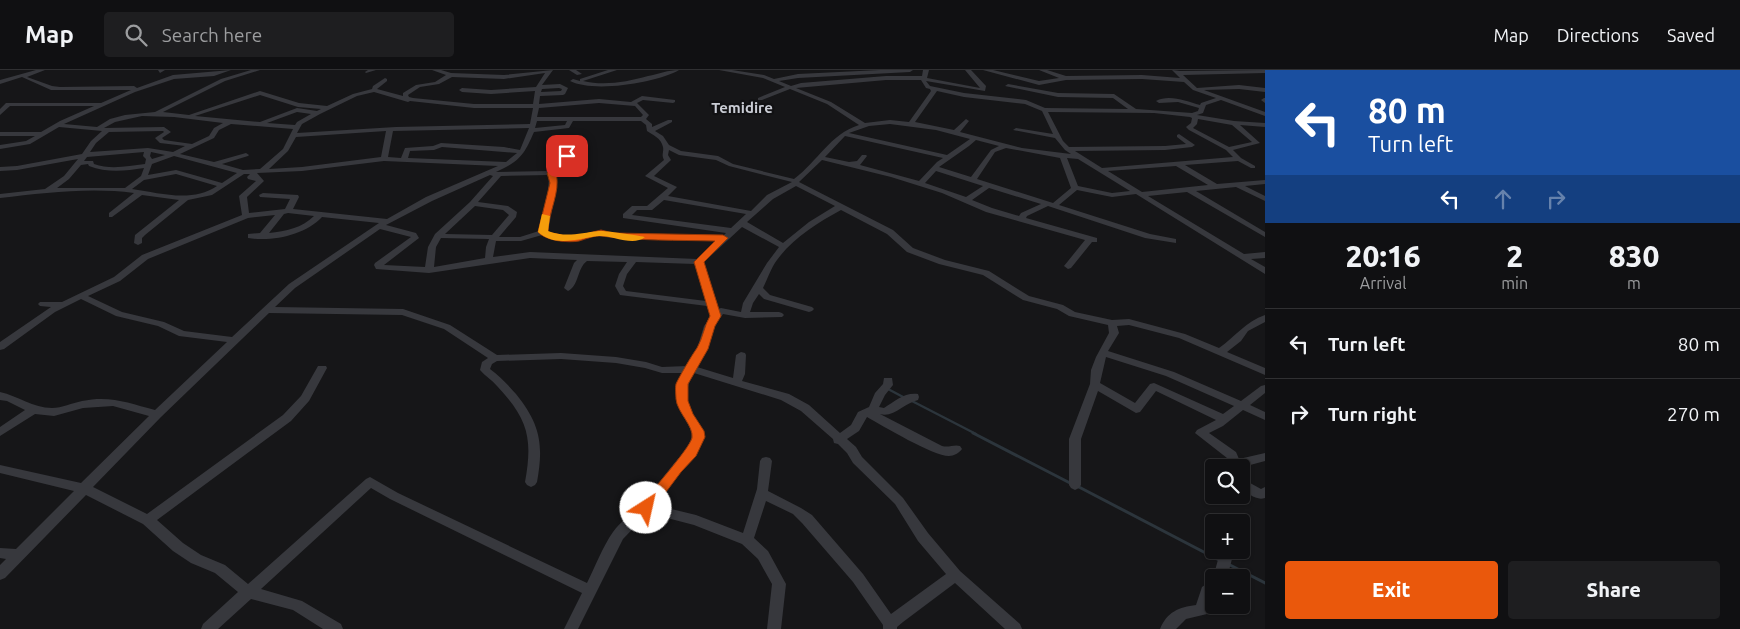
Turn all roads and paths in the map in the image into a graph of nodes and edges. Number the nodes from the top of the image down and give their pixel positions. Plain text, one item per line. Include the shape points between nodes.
1 (42, 70) edge
2 (162, 70) edge
3 (228, 70) edge
4 (257, 70) edge
5 (436, 70) edge
6 (463, 70) edge
7 (572, 70) edge
8 (614, 70) edge
9 (676, 70) edge
10 (722, 70) edge
11 (889, 70) edge
12 (910, 70) edge
13 (968, 70) edge
14 (986, 70) edge
15 (1042, 70) edge
16 (1134, 70) edge
17 (550, 71) edge
18 (810, 72) edge
19 (849, 72) edge
20 (1177, 72) edge
21 (1265, 72) edge
22 (579, 74) dead end
23 (926, 74) edge
24 (24, 75) junction
25 (452, 75) junction
26 (172, 77) junction
27 (1142, 77) junction
28 (1066, 78) junction
29 (385, 80) dead end
30 (1185, 80) junction
31 (572, 81) junction
32 (771, 81) junction
33 (0, 82) edge
34 (1008, 86) dead end
35 (789, 87) junction
36 (139, 88) junction
37 (934, 89) junction
38 (1194, 89) junction
39 (374, 90) junction
40 (462, 90) dead end
41 (538, 90) junction
42 (983, 90) junction
43 (1265, 90) edge
44 (977, 97) junction
45 (760, 99) dead end
46 (1220, 99) junction
47 (214, 100) dead end
48 (408, 100) junction
49 (673, 101) dead end
50 (1159, 101) dead end
51 (230, 102) junction
52 (101, 104) junction
53 (632, 104) junction
54 (535, 106) junction
55 (1201, 107) junction
56 (326, 108) junction
57 (853, 109) dead end
58 (1044, 110) junction
59 (844, 111) junction
60 (1134, 111) junction
61 (0, 113) edge
62 (157, 113) junction
63 (317, 113) junction
64 (1265, 114) edge
65 (189, 116) junction
66 (1194, 116) junction
67 (571, 119) junction
68 (643, 119) junction
69 (670, 121) dead end
70 (966, 121) dead end
71 (230, 122) junction
72 (1234, 123) junction
73 (258, 124) junction
74 (58, 125) junction
75 (533, 125) junction
76 (864, 125) junction
77 (910, 125) junction
78 (1265, 125) edge
79 (298, 127) junction
80 (99, 128) junction
81 (107, 130) junction
82 (390, 130) junction
83 (649, 130) junction
84 (1016, 130) dead end
85 (956, 132) junction
86 (0, 134) edge
87 (42, 134) junction
88 (843, 134) junction
89 (293, 135) junction
90 (1179, 136) dead end
91 (466, 137) junction
92 (975, 137) junction
93 (1058, 137) junction
94 (1253, 139) junction
95 (1265, 140) edge
96 (190, 145) junction
97 (666, 146) junction
98 (1006, 146) junction
99 (0, 147) edge
100 (434, 148) junction
101 (480, 148) junction
102 (1228, 149) junction
103 (148, 150) junction
104 (522, 152) junction
105 (1065, 153) junction
106 (174, 154) junction
107 (246, 155) dead end
108 (84, 156) junction
109 (567, 156) dead end
110 (864, 156) dead end
111 (949, 157) junction
112 (822, 158) junction
113 (404, 159) junction
114 (1239, 159) junction
115 (384, 160) junction
116 (427, 161) junction
117 (79, 163) junction
118 (216, 164) junction
119 (473, 164) junction
120 (508, 164) junction
121 (850, 164) junction
122 (148, 165) junction
123 (1179, 165) junction
124 (1253, 167) dead end
125 (935, 168) junction
126 (0, 169) edge
127 (1099, 170) junction
128 (259, 171) junction
129 (243, 172) junction
130 (552, 173) junction
131 (493, 174) junction
132 (142, 178) junction
133 (972, 179) junction
134 (795, 182) junction
135 (1265, 182) edge
136 (920, 183) junction
137 (221, 185) junction
138 (988, 186) junction
139 (1214, 186) junction
140 (1238, 186) junction
141 (1075, 188) junction
142 (48, 190) junction
143 (126, 190) junction
144 (1189, 190) junction
145 (139, 193) junction
146 (1139, 193) junction
147 (262, 195) dead end
148 (0, 196) edge
149 (187, 197) junction
150 (662, 197) junction
151 (1265, 198) edge
152 (967, 200) junction
153 (473, 204) junction
154 (1050, 205) junction
155 (840, 207) junction
156 (285, 211) junction
157 (752, 212) junction
158 (112, 215) dead end
159 (320, 215) junction
160 (246, 216) junction
161 (1022, 219) junction
162 (384, 223) junction
163 (742, 223) junction
164 (732, 231) junction
165 (543, 232) junction
166 (1265, 235) edge
167 (251, 236) dead end
168 (262, 236) junction
169 (438, 236) junction
170 (494, 238) junction
171 (723, 238) junction
172 (1173, 241) dead end
173 (138, 242) dead end
174 (784, 247) junction
175 (1265, 255) edge
176 (1242, 257) junction
177 (585, 258) junction
178 (634, 259) junction
179 (489, 260) junction
180 (699, 262) junction
181 (1068, 266) dead end
182 (429, 270) junction
183 (1265, 271) edge
184 (568, 288) dead end
185 (758, 288) junction
186 (81, 296) junction
187 (63, 303) junction
188 (43, 304) dead end
189 (711, 304) junction
190 (809, 309) dead end
191 (265, 310) junction
192 (745, 315) junction
193 (779, 315) dead end
194 (715, 316) junction
195 (1265, 318) edge
196 (1112, 323) junction
197 (233, 340) junction
198 (0, 347) edge
199 (1103, 352) junction
200 (1220, 352) junction
201 (741, 355) dead end
202 (495, 358) junction
203 (322, 368) dead end
204 (692, 369) junction
205 (1161, 371) junction
206 (1265, 372) edge
207 (888, 380) dead end
208 (736, 383) junction
209 (1095, 384) junction
210 (1154, 386) junction
211 (1265, 388) edge
212 (0, 396) edge
213 (914, 397) dead end
214 (1242, 405) junction
215 (33, 410) junction
216 (870, 411) junction
217 (157, 414) junction
218 (1265, 416) edge
219 (1224, 419) junction
220 (0, 432) edge
221 (838, 440) junction
222 (956, 449) dead end
223 (1265, 457) edge
224 (1234, 459) edge
225 (766, 461) dead end
226 (1250, 461) edge
227 (0, 469) edge
228 (531, 482) dead end
229 (1075, 485) dead end
230 (1250, 488) edge
231 (85, 489) junction
232 (1265, 492) edge
233 (762, 493) junction
234 (646, 508) junction
235 (148, 520) junction
236 (748, 540) junction
237 (0, 553) edge
238 (18, 554) junction
239 (0, 574) edge
240 (955, 575) junction
241 (592, 591) junction
242 (248, 592) junction
243 (1205, 599) edge
244 (890, 627) edge
245 (208, 629) edge
246 (336, 629) edge
247 (571, 629) edge
248 (774, 629) edge
249 (1015, 629) edge
250 (1167, 629) edge

1 - 24 street
2 - 26 street
3 - 26 street
4 - 62 street via 223,80
5 - 25 street
6 - 25 street
7 - 22 street
8 - 31 street
9 - 31 street via 624,83
10 - 32 street via 761,76
11 - 12 street
11 - 19 street
13 - 42 street via 984,86
14 - 28 street via 1039,84
15 - 28 street
16 - 27 street
17 - 25 street via 504,77
17 - 41 street
18 - 19 street
18 - 32 street via 784,75
20 - 21 street
20 - 30 street
23 - 35 street
23 - 37 street via 925,86
23 - 42 street
24 - 33 street
24 - 36 street via 51,88
25 - 48 street via 412,90 405,94
26 - 36 street
27 - 28 street
27 - 30 street
29 - 39 street
30 - 38 street
31 - 41 street via 560,84 565,88 563,93
32 - 35 street
34 - 60 street via 1058,95 1114,96
35 - 45 street
35 - 59 street
36 - 52 street
37 - 44 street
37 - 77 street
38 - 43 street
38 - 46 street
39 - 48 street
39 - 56 street
40 - 41 street
41 - 54 street
42 - 44 street
44 - 58 street via 1026,102
46 - 55 street
46 - 64 street
47 - 51 street
48 - 54 street via 476,106
49 - 53 street via 642,98
50 - 55 street via 1178,100
51 - 56 street via 260,93 298,105
51 - 65 street
52 - 61 street via 8,104
52 - 74 street
53 - 54 street via 587,101
53 - 68 street via 646,115
54 - 75 street
55 - 66 street via 1201,112
56 - 63 street
57 - 59 street
58 - 60 street
58 - 93 street
59 - 76 street
60 - 66 street
62 - 65 street
62 - 80 street via 123,116
63 - 73 street via 297,110
63 - 79 street via 299,123
65 - 71 street
66 - 72 street
66 - 102 street via 1191,129
67 - 68 street
67 - 75 street
67 - 75 street via 567,127
68 - 83 street via 649,124
69 - 83 street
70 - 85 street
71 - 73 street
71 - 96 street via 216,129 212,138
72 - 78 street
72 - 94 street
73 - 79 street
74 - 80 street
74 - 87 street
75 - 91 street
75 - 104 street
76 - 77 street via 885,122
76 - 88 street
77 - 85 street
79 - 89 street
80 - 81 street
81 - 96 street via 164,129 168,132 158,138 162,142
81 - 108 street
82 - 89 street
82 - 91 street
82 - 115 street
83 - 97 street via 661,137
84 - 93 street
85 - 92 street
86 - 87 street
87 - 99 street via 24,144
88 - 111 street
88 - 112 street
89 - 128 street via 286,150
90 - 105 street via 1192,145
91 - 100 street
91 - 101 street
92 - 98 street
92 - 111 street
93 - 105 street
94 - 95 street
94 - 102 street via 1257,143
96 - 106 street
97 - 134 street via 679,153 718,158 731,165
97 - 150 street via 668,160 649,176 673,187
98 - 105 street
98 - 133 street via 993,151
100 - 113 street via 407,149
100 - 116 street
101 - 104 street
101 - 119 street
102 - 114 street
103 - 106 street
103 - 108 street
103 - 122 street
104 - 120 street
105 - 127 street via 1079,157
105 - 141 street
106 - 118 street
106 - 122 street
107 - 118 street
108 - 117 street
108 - 126 street
109 - 130 street
110 - 121 street via 859,163
111 - 125 street
112 - 121 street
112 - 134 street
113 - 115 street
113 - 116 street
114 - 123 street
114 - 124 street
115 - 128 street
116 - 119 street
117 - 122 street via 92,162 94,167 112,170
117 - 142 street via 61,182
118 - 129 street
119 - 120 street
120 - 131 street
121 - 136 street
122 - 132 street
123 - 127 street via 1138,165
123 - 139 street
125 - 133 street
125 - 136 street
127 - 146 street
128 - 129 street
128 - 160 street via 252,177 258,177 260,181 243,196
129 - 137 street
130 - 131 street
130 - 165 street via 554,188 549,197
131 - 153 street
131 - 162 street via 429,199
132 - 137 street via 176,172
132 - 143 street
133 - 138 street
134 - 155 street
134 - 157 street
135 - 140 street
136 - 152 street
137 - 149 street via 214,196
138 - 152 street
138 - 154 street
139 - 140 street
139 - 144 street
140 - 151 street
141 - 146 street via 1112,196
141 - 154 street
142 - 143 street
142 - 148 street
143 - 145 street
144 - 146 street
144 - 166 street
145 - 149 street
145 - 158 street
146 - 176 street
147 - 156 street via 295,197
149 - 173 street via 142,232
150 - 157 street
150 - 164 street via 649,208 635,208 626,216
152 - 161 street
153 - 169 street
153 - 170 street via 505,208 512,212
154 - 161 street via 1024,215
154 - 172 street
155 - 174 street via 807,226
155 - 196 street via 890,232 910,250 986,273 1026,298 1060,307 1072,314
156 - 159 street
156 - 160 street
156 - 168 street
157 - 163 street
159 - 162 street
159 - 168 street via 295,231
160 - 186 street via 145,257 116,279
161 - 181 street via 1092,240
162 - 182 street via 416,238 379,267
162 - 191 street via 310,272
163 - 164 street
163 - 174 street
164 - 171 street
165 - 170 street via 521,240
165 - 171 street via 566,238 601,233 613,236
167 - 168 street
169 - 170 street
169 - 182 street via 432,247
170 - 179 street via 488,253
171 - 180 street
174 - 185 street
175 - 176 street
176 - 183 street
177 - 178 street
177 - 179 street via 530,255
177 - 184 street via 578,263
178 - 180 street
178 - 189 street via 619,286 623,293
179 - 182 street
180 - 189 street
185 - 190 street via 767,298
185 - 192 street via 748,303
186 - 187 street
186 - 197 street via 119,314 161,324 182,334
187 - 188 street
187 - 198 street
189 - 194 street
191 - 197 street
191 - 202 street via 403,312 448,326
192 - 193 street
192 - 194 street via 721,311
194 - 204 street
195 - 200 street via 1245,329 1238,340
196 - 199 street via 1114,333
196 - 200 street via 1129,322 1160,330
197 - 217 street
199 - 205 street
199 - 209 street
200 - 206 street
201 - 208 street
202 - 204 street via 561,356 646,364 662,370
202 - 228 street via 487,362 485,370 501,383 529,417 536,451
203 - 235 street via 305,398 287,418
204 - 208 street
204 - 234 street via 682,384 682,401 698,431 696,444
205 - 210 street via 1152,382
205 - 214 street
207 - 216 street via 888,385
208 - 221 street via 805,408
209 - 210 street via 1136,409
209 - 229 street via 1075,439
210 - 219 street
211 - 214 street
212 - 215 street
213 - 216 street via 886,412
214 - 218 street
214 - 219 street
215 - 217 street via 54,412 83,404 113,402
215 - 220 street
216 - 221 street via 862,415 855,428
216 - 222 street via 938,450 950,452
217 - 231 street
219 - 224 street via 1201,433
221 - 240 street via 852,450 899,501
223 - 226 street
225 - 233 street
227 - 231 street
230 - 232 street via 1261,495
231 - 235 street
231 - 238 street
233 - 236 street
233 - 244 street via 807,519 858,578
234 - 236 street via 696,520
234 - 241 street via 618,535
235 - 242 street via 178,547 220,569
236 - 248 street via 763,555 779,584
237 - 238 street
238 - 239 street
240 - 244 street via 909,608
240 - 249 street
241 - 242 street via 370,482
241 - 247 street
242 - 245 street
242 - 246 street via 297,605
243 - 250 street via 1202,610 1182,613

